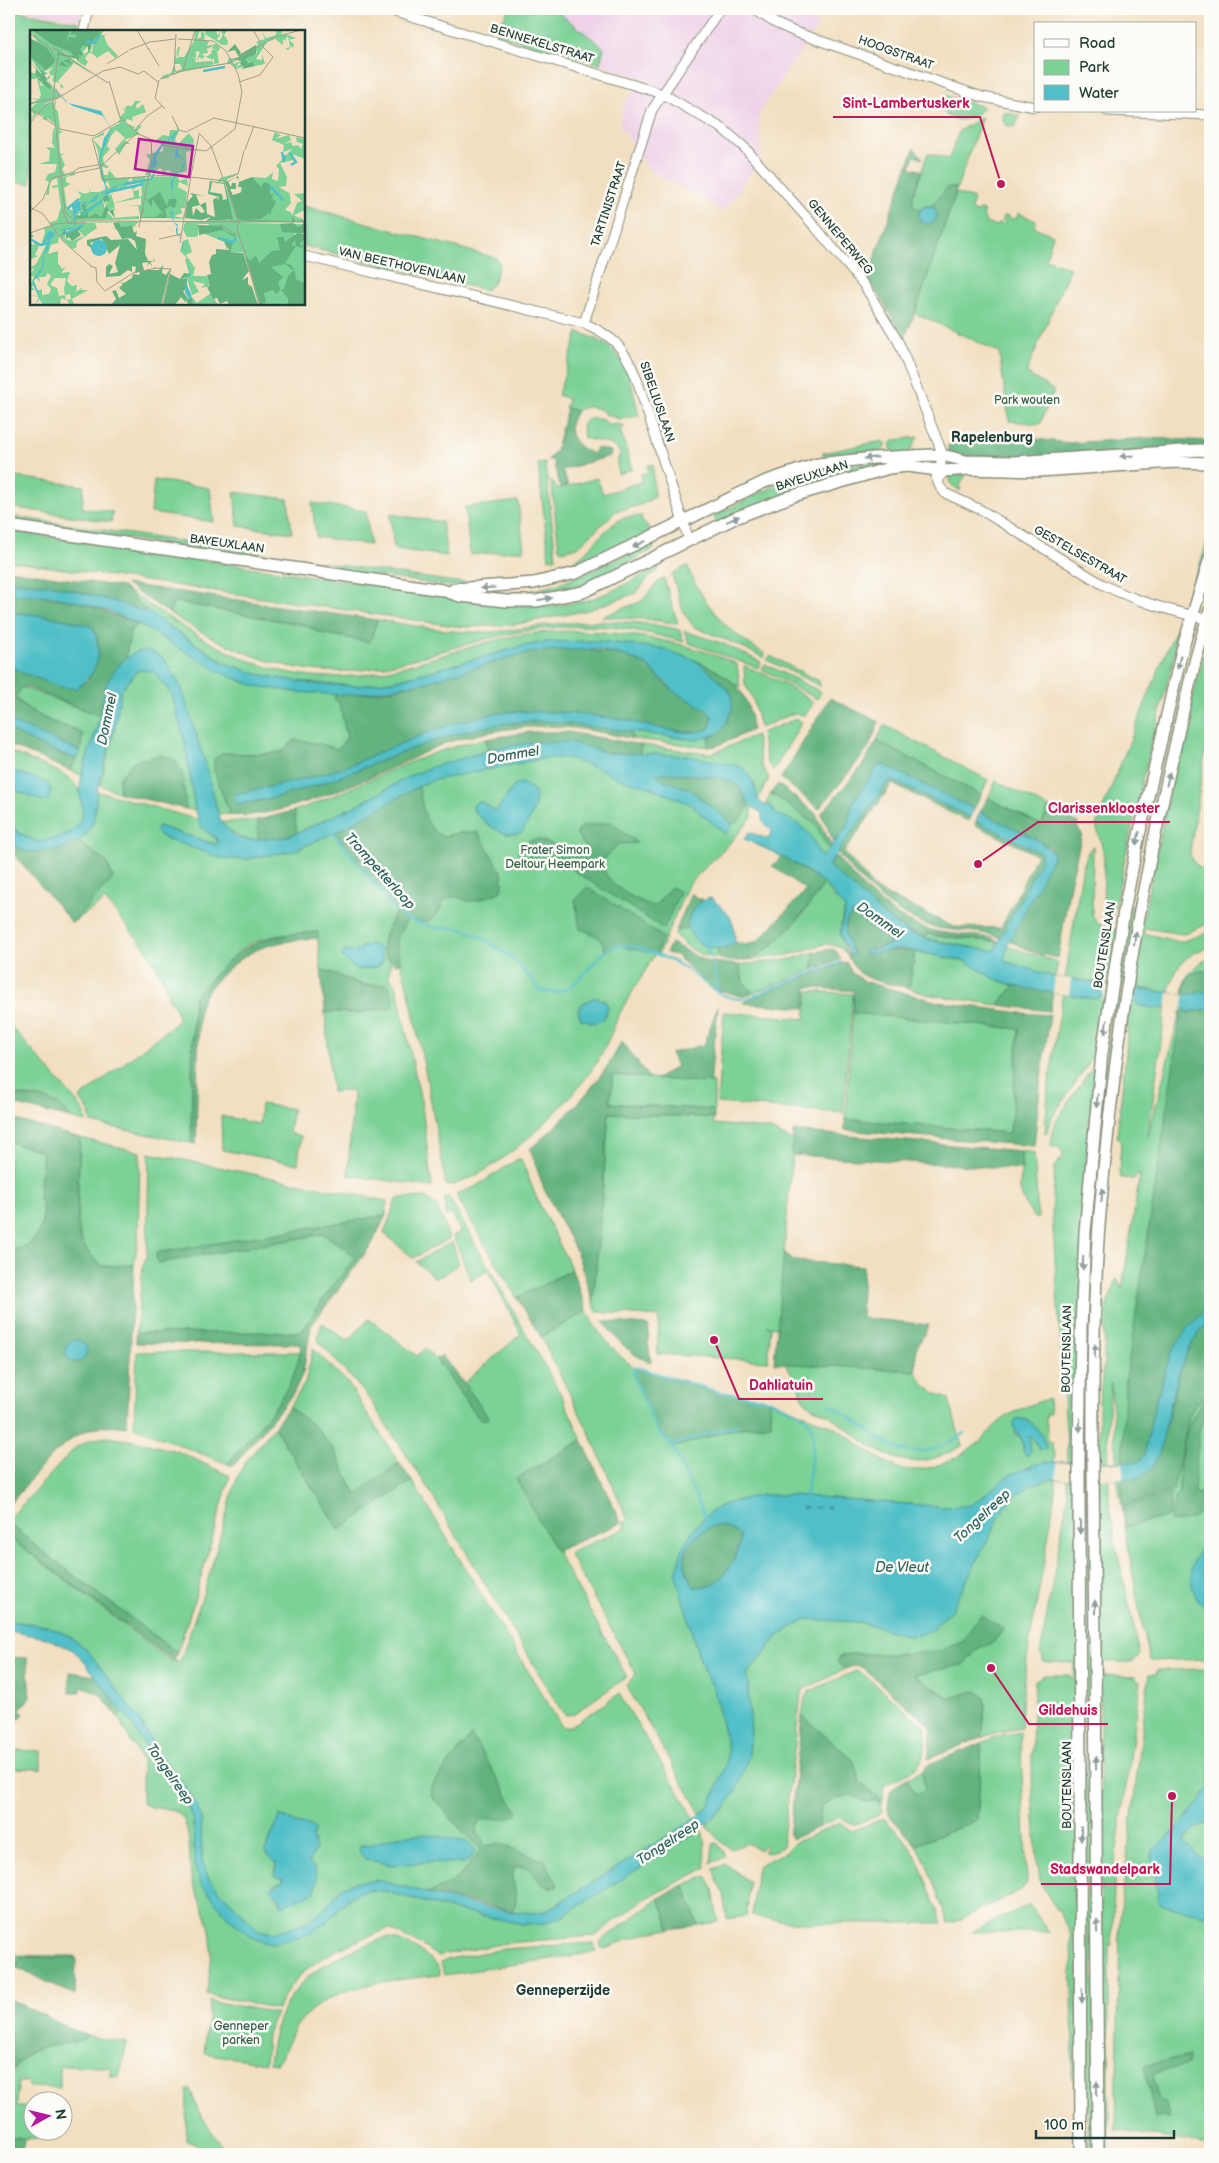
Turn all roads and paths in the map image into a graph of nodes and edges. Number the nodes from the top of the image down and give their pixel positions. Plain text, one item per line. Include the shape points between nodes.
1 (88, 9) edge
2 (385, 9) edge
3 (720, 9) edge
4 (754, 9) edge
5 (84, 30) edge
6 (663, 94) junction
7 (1034, 107) edge
8 (1132, 112) edge
9 (1210, 115) edge
10 (305, 256) edge
11 (494, 301) joint
12 (584, 323) junction
13 (1210, 451) edge
14 (939, 452) junction
15 (1210, 463) edge
16 (938, 475) junction
17 (682, 522) junction
18 (9, 526) edge
19 (689, 540) junction
20 (1210, 558) edge
21 (442, 590) junction
22 (1193, 616) junction
23 (1209, 617) edge
24 (1081, 2154) edge
25 (1098, 2154) edge

1 - 5 street
2 - 6 street, BENNEKELSTRAAT
3 - 6 street, TARTINISTRAAT
4 - 7 street, HOOGSTRAAT via 795,32 982,96
6 - 12 street, TARTINISTRAAT via 652,110
6 - 14 street, GENNEPERWEG via 715,124 744,147 864,285 899,342
8 - 9 street
10 - 11 street, VAN BEETHOVENLAAN
11 - 12 street, SIBELIUSLAAN
12 - 17 street, SIBELIUSLAAN via 602,331 628,356
13 -> 14 main road, BAYEUXLAAN via 1014,462 966,461
14 - 16 street, GENNEPERWEG
14 -> 17 main road, BAYEUXLAAN via 818,464 764,482
15 - 16 main road, BAYEUXLAAN via 1175,462 1039,472 967,469
19 -> 16 main road, BAYEUXLAAN via 793,496 876,470 908,466
16 - 22 street, GESTELSESTRAAT via 945,493 981,510 1118,592
17 - 19 street, SIBELIUSLAAN
17 -> 21 main road, BAYEUXLAAN via 601,562 556,579 505,587
18 - 21 main road, BAYEUXLAAN
21 -> 19 main road, BAYEUXLAAN via 460,596 506,601 560,597 600,585
20 - 22 main road, BOUTENSLAAN
22 - 23 street, GESTELSESTRAAT
22 -> 24 main road, BOUTENSLAAN via 1182,650 1137,844 1112,984 1085,1232 1079,1463
25 -> 23 main road via 1094,1463 1099,1226 1118,1045 1139,913 1197,654

